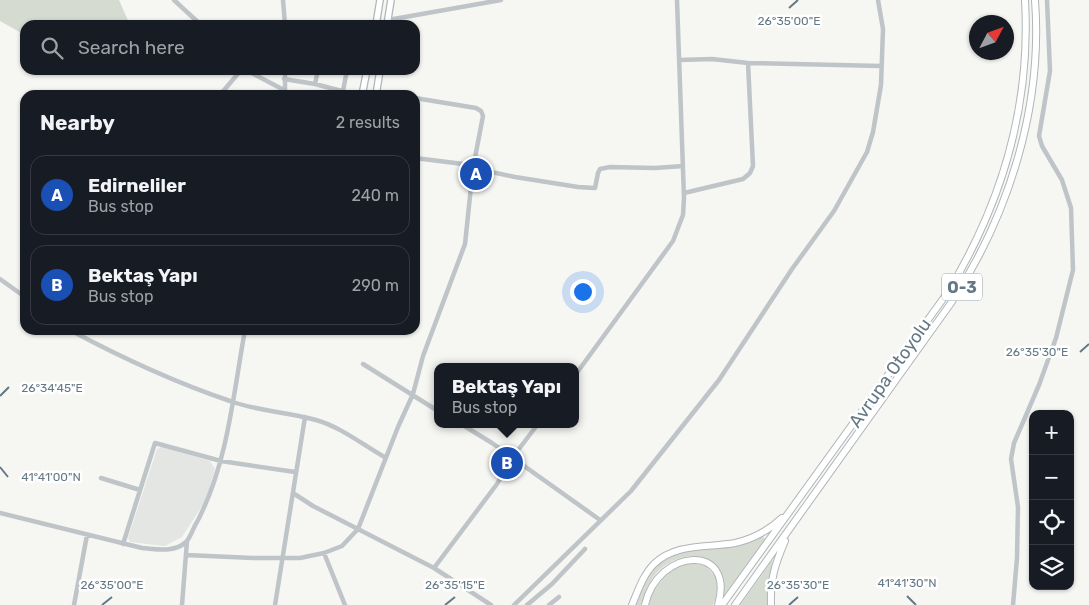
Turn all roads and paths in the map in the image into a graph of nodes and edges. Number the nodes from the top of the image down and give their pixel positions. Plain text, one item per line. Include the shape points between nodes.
1 (174, 0) edge
2 (283, 0) edge
3 (380, 0) edge
4 (391, 0) edge
5 (501, 0) edge
6 (676, 0) edge
7 (878, 0) edge
8 (1025, 0) edge
9 (1035, 0) edge
10 (1047, 0) edge
11 (195, 20) edge
12 (285, 20) edge
13 (377, 20) edge
14 (388, 20) edge
15 (402, 20) edge
16 (679, 60) junction
17 (748, 63) junction
18 (881, 66) junction
19 (238, 75) edge
20 (255, 75) edge
21 (284, 75) edge
22 (317, 75) edge
23 (346, 75) edge
24 (367, 75) edge
25 (379, 75) edge
26 (284, 79) junction
27 (315, 84) junction
28 (227, 90) edge
29 (281, 90) edge
30 (284, 90) edge
31 (339, 90) edge
32 (343, 90) edge
33 (363, 90) edge
34 (377, 90) edge
35 (420, 99) edge
36 (420, 159) edge
37 (683, 166) junction
38 (473, 168) junction
39 (684, 193) junction
40 (0, 279) edge
41 (20, 293) edge
42 (79, 335) edge
43 (244, 335) edge
44 (363, 364) dead end
45 (579, 370) edge
46 (413, 394) junction
47 (232, 402) junction
48 (434, 408) edge
49 (304, 417) junction
50 (468, 428) edge
51 (535, 428) edge
52 (386, 458) junction
53 (512, 458) junction
54 (221, 461) junction
55 (295, 472) junction
56 (102, 478) dead end
57 (140, 490) junction
58 (293, 493) junction
59 (792, 508) junction
60 (0, 513) edge
61 (600, 520) junction
62 (358, 529) junction
63 (788, 533) junction
64 (87, 535) junction
65 (187, 541) junction
66 (123, 544) junction
67 (585, 549) dead end
68 (324, 554) junction
69 (186, 555) junction
70 (283, 558) junction
71 (434, 568) junction
72 (559, 597) dead end
73 (74, 605) edge
74 (182, 605) edge
75 (275, 605) edge
76 (345, 605) edge
77 (491, 605) edge
78 (514, 605) edge
79 (527, 605) edge
80 (533, 605) edge
81 (549, 605) edge
82 (632, 605) edge
83 (645, 605) edge
84 (718, 605) edge
85 (722, 605) edge
86 (735, 605) edge
87 (771, 605) edge
88 (1013, 605) edge

1 - 11 street
2 - 12 street
3 - 13 main road
4 - 14 main road
5 - 15 street
6 - 16 street
7 - 18 street via 883,29
8 - 59 highway, Avrupa Otoyolu / O-3 via 1025,62 1019,111 1000,185 974,246 948,292
9 - 63 highway, Avrupa Otoyolu / O-3 via 1033,81 1021,146 1008,190 980,256 951,304
10 - 88 street via 1050,71 1039,136 1062,180 1071,208 1073,270 1056,338 1014,443 1011,459 1018,507
16 - 17 street
16 - 37 street
17 - 18 street
17 - 39 street via 753,166 750,173 743,179
18 - 61 street via 868,152 834,212 719,380 630,491
19 - 28 street
20 - 29 street
21 - 26 street
22 - 27 street
23 - 32 street
24 - 33 main road
25 - 34 main road
26 - 27 street
26 - 30 street
27 - 31 street
35 - 38 street via 481,111 483,116
36 - 38 street
37 - 38 street via 610,167 600,170 595,188
37 - 39 street
38 - 46 street via 465,244 423,356
39 - 45 street via 683,214 673,241
40 - 41 street
42 - 47 street via 152,372
43 - 47 street
44 - 46 street
46 - 48 street
46 - 52 street
47 - 49 street
47 - 54 street
49 - 52 street via 332,426
49 - 55 street
50 - 53 street
51 - 53 street
52 - 62 street
53 - 61 street
53 - 71 street via 497,484
54 - 55 street
54 - 57 street via 155,443
54 - 65 street via 206,503
55 - 58 street
56 - 57 street
57 - 66 street
58 - 62 street
58 - 70 street
59 - 82 highway via 767,531 745,540 686,548 661,558 648,572
59 - 85 highway, Avrupa Otoyolu / O-3
60 - 64 street
61 - 78 street
62 - 68 street via 342,546
62 - 71 street
63 - 86 highway, Avrupa Otoyolu / O-3
63 - 87 highway via 775,564
64 - 66 street
64 - 73 street
65 - 66 street via 176,549 165,550
65 - 69 street
67 - 79 street
68 - 70 street
68 - 76 street
69 - 70 street
69 - 74 street
70 - 75 street
71 - 77 street
72 - 81 street
79 - 80 street
83 - 84 highway via 657,577 675,564 692,559 710,565 718,575 722,586

